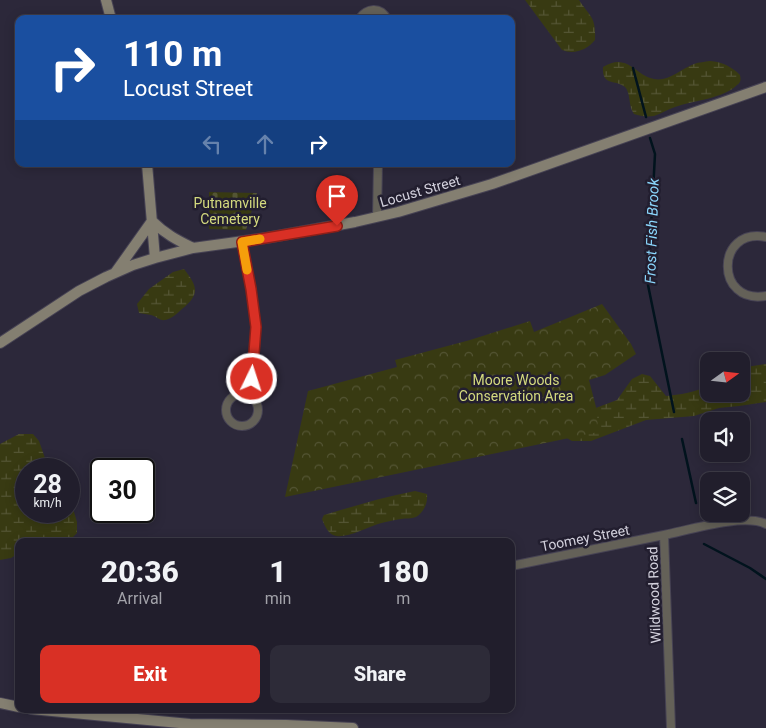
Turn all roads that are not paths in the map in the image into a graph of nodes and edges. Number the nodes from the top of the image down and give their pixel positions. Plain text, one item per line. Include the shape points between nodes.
1 (106, 0) edge
2 (110, 15) edge
3 (362, 15) edge
4 (385, 15) edge
5 (765, 90) edge
6 (147, 167) edge
7 (378, 167) edge
8 (377, 217) junction
9 (152, 221) junction
10 (766, 237) edge
11 (242, 242) junction
12 (193, 248) junction
13 (155, 258) junction
14 (115, 273) junction
15 (766, 296) edge
16 (0, 343) edge
17 (251, 397) junction
18 (766, 524) edge
19 (664, 535) junction
20 (515, 565) edge
21 (0, 703) edge
22 (15, 706) edge
23 (74, 713) edge
24 (353, 728) edge
25 (672, 728) edge

1 - 2 main road
3 - 4 street via 370,10 379,10
5 - 8 main road, Locust Street via 492,184
6 - 9 main road
7 - 8 street
8 - 11 main road, Locust Street
9 - 12 main road via 170,236
9 - 13 main road
9 - 14 main road
10 - 15 street via 747,237 740,241 733,247 727,264 730,281 736,288 754,297
11 - 12 main road, Locust Street
11 - 17 street via 256,327
12 - 13 main road, Locust Street
13 - 14 main road, Locust Street
14 - 16 main road, Locust Street via 79,291
17 - 17 street via 240,394 231,398 226,407 227,417 233,425 243,427 252,423 258,414 257,404
18 - 19 street, Wildwood Road via 728,521
19 - 20 street, Toomey Street
19 - 25 street, Wildwood Road
21 - 22 main road
23 - 24 main road via 190,724

